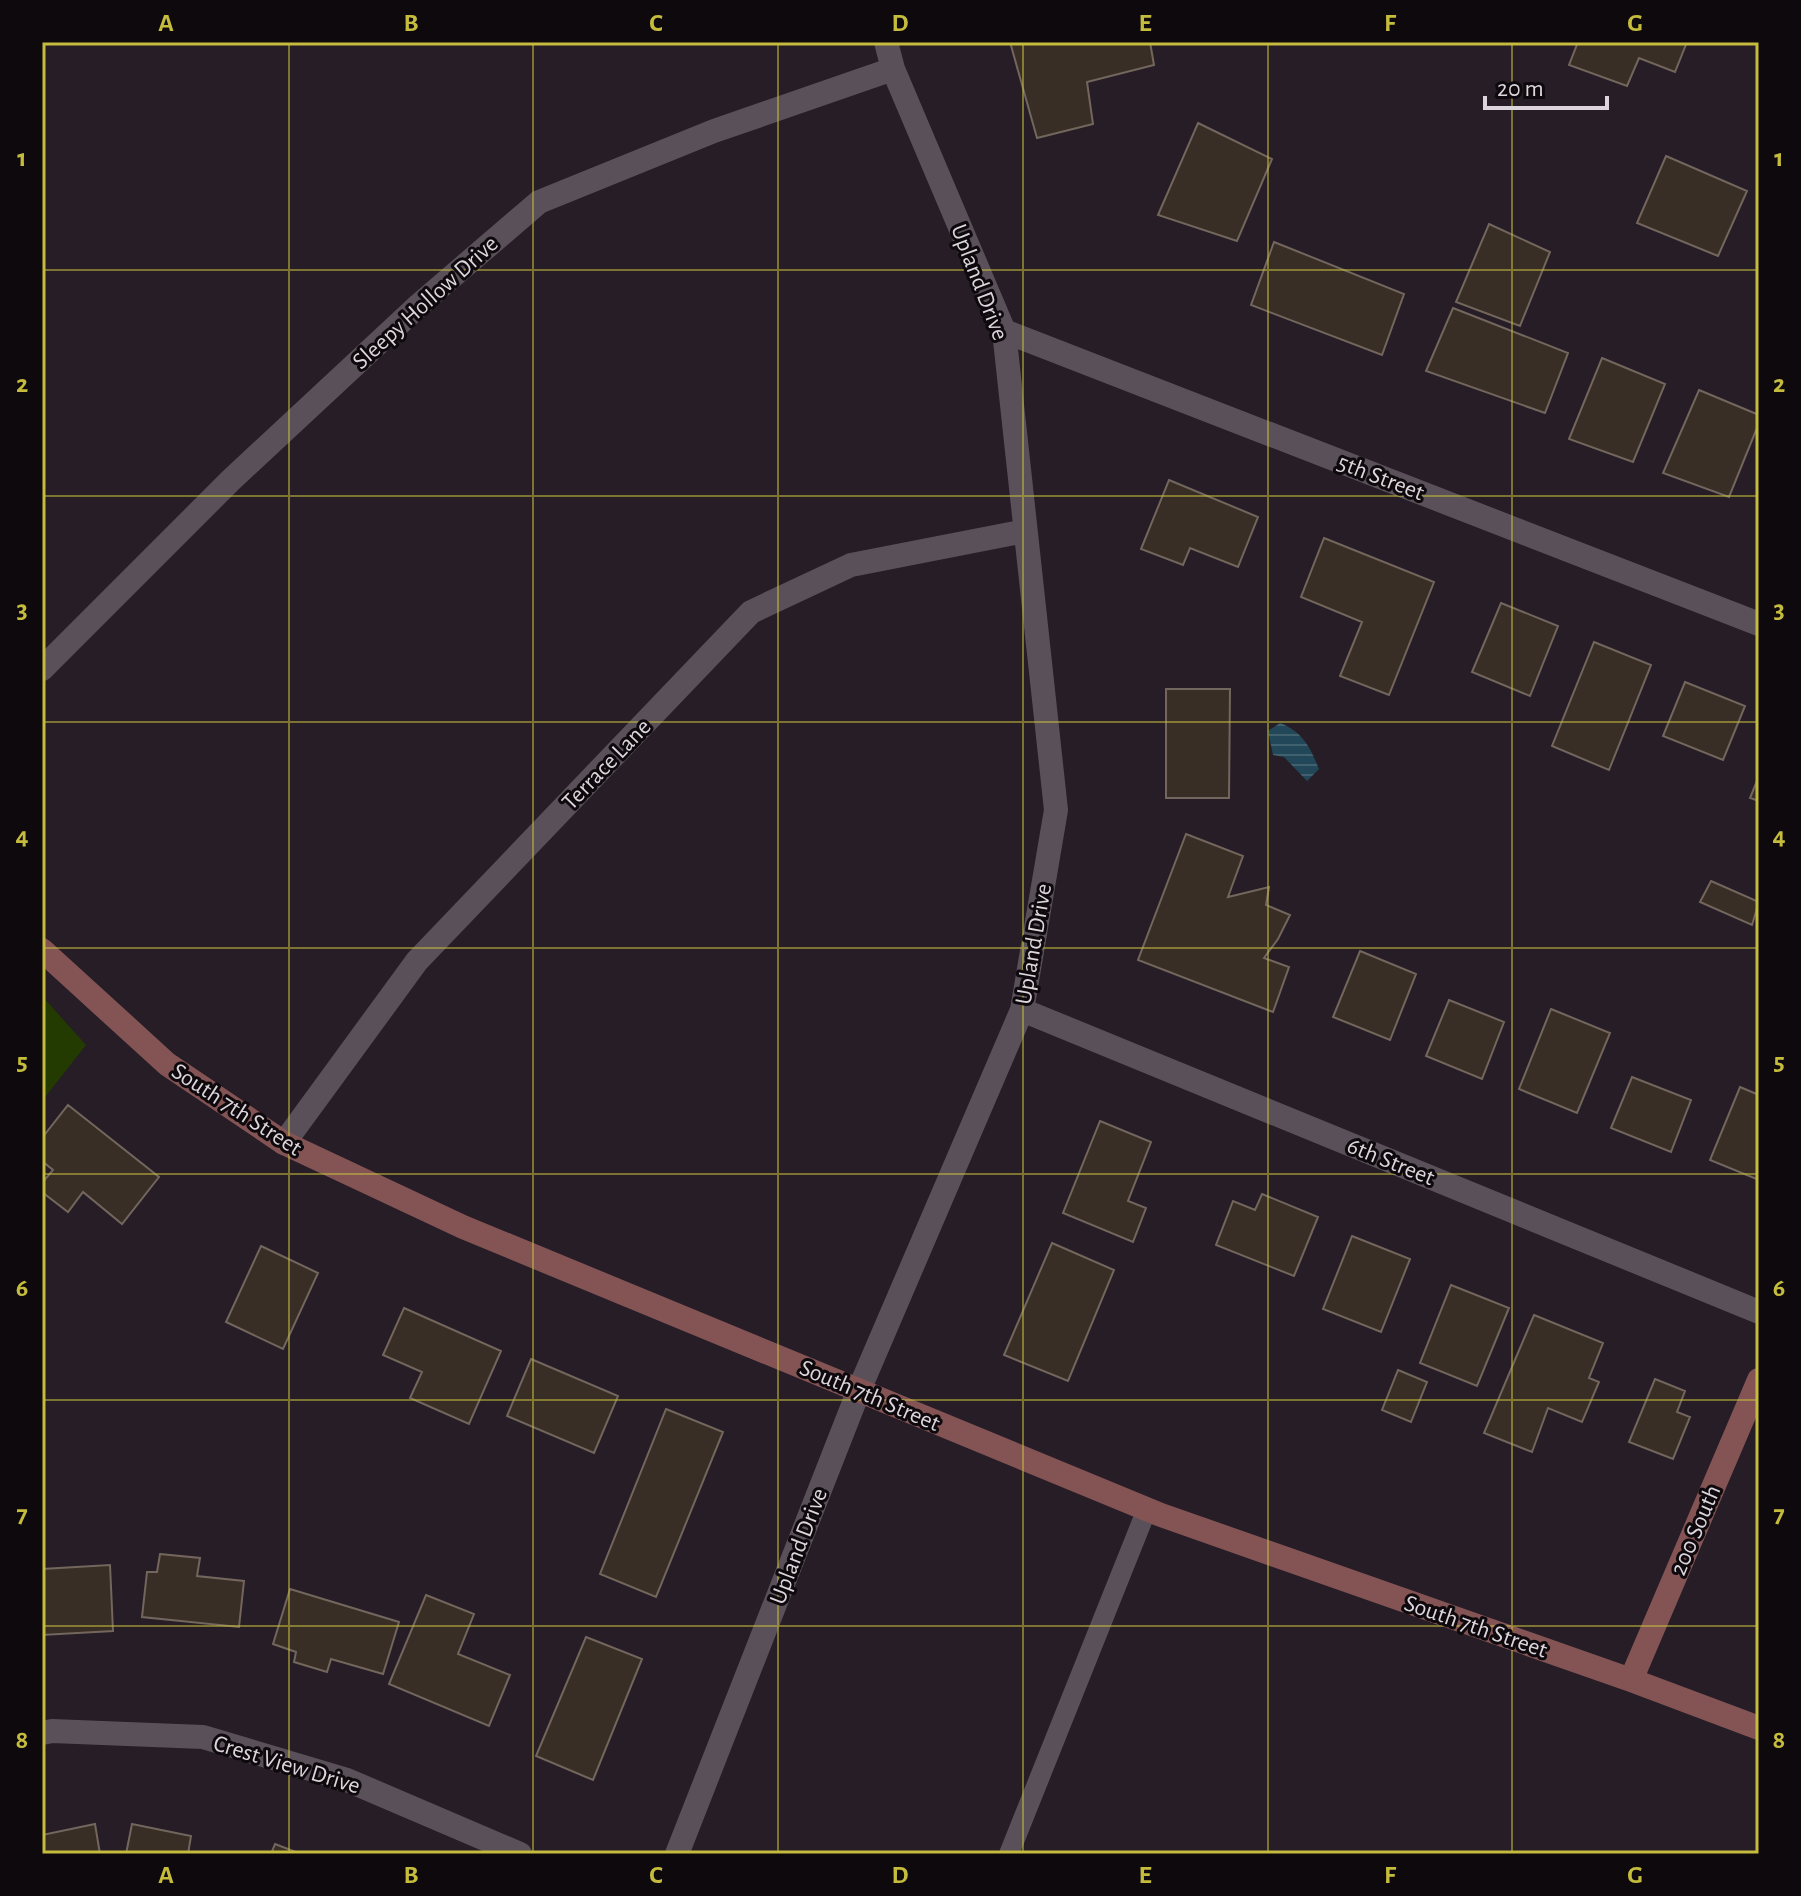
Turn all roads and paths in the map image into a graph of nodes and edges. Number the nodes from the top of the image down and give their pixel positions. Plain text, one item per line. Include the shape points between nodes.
1 (886, 42) edge
2 (893, 69) junction
3 (1004, 331) junction
4 (1025, 531) junction
5 (1759, 624) edge
6 (42, 669) edge
7 (42, 950) edge
8 (1022, 1010) junction
9 (284, 1143) junction
10 (1759, 1312) edge
11 (1759, 1380) edge
12 (859, 1390) junction
13 (1147, 1509) junction
14 (1631, 1680) junction
15 (1759, 1728) edge
16 (42, 1733) edge
17 (520, 1854) edge
18 (677, 1854) edge
19 (1009, 1854) edge

1 - 2 street, Upland Drive
2 - 3 street, Upland Drive
2 - 6 street, Sleepy Hollow Drive via 714,131 539,202 231,480
3 - 4 street, Upland Drive
3 - 5 street, 5th Street
4 - 8 street, Upland Drive via 1056,810
4 - 9 street, Terrace Lane via 851,565 751,612 417,961
7 - 9 street, South 7th Street via 167,1064
8 - 10 street, 6th Street
8 - 12 street, Upland Drive
9 - 12 street, South 7th Street via 463,1227
11 - 14 street, 200 South
12 - 13 street, South 7th Street
12 - 18 street, Upland Drive
13 - 14 street, South 7th Street
13 - 19 lane
14 - 15 street, South 7th Street
16 - 17 street, Crest View Drive via 203,1737 347,1780

